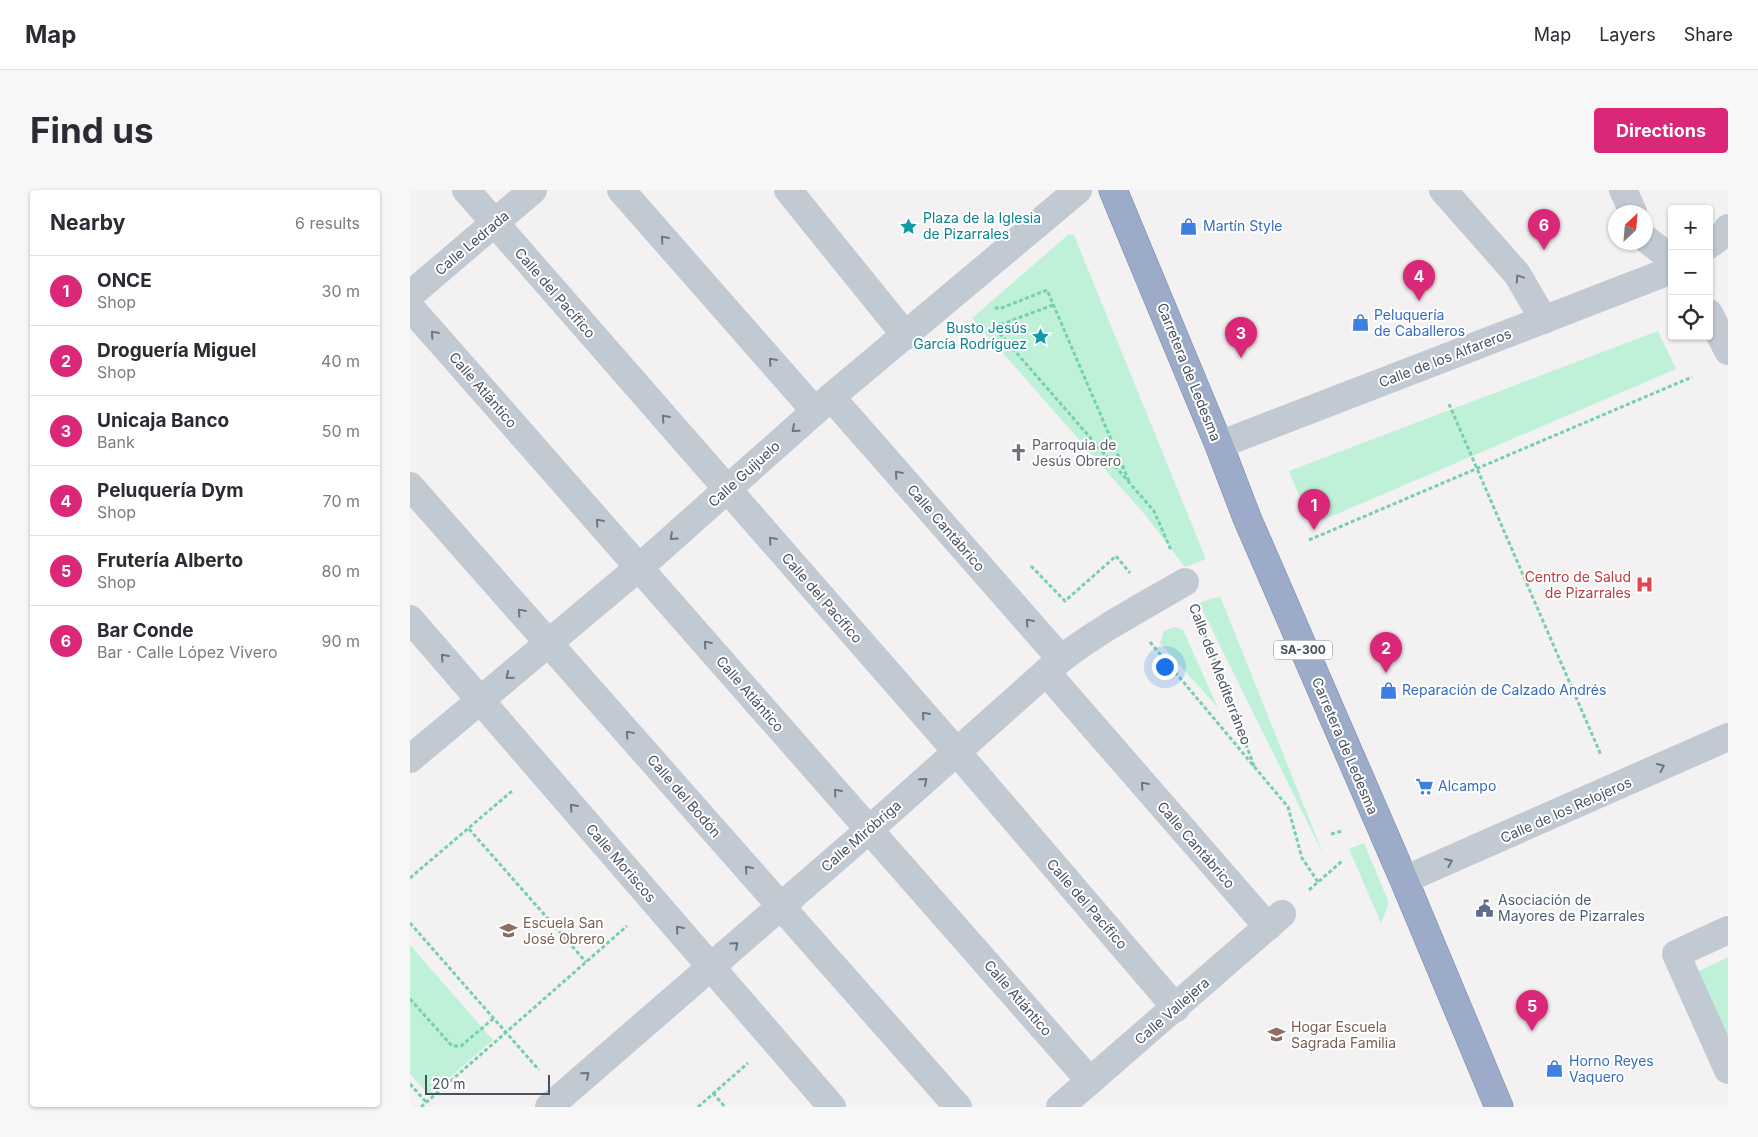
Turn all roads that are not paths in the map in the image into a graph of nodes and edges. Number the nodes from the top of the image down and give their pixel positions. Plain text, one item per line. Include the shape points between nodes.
1 (466, 190) edge
2 (533, 190) edge
3 (621, 190) edge
4 (788, 190) edge
5 (1078, 190) edge
6 (1113, 190) edge
7 (1443, 190) edge
8 (1623, 190) edge
9 (1630, 205) edge
10 (495, 223) junction
11 (1728, 228) edge
12 (1713, 242) edge
13 (1653, 244) edge
14 (1668, 256) edge
15 (1668, 272) edge
16 (410, 295) edge
17 (410, 307) edge
18 (1544, 320) junction
19 (1713, 321) edge
20 (906, 336) junction
21 (1728, 351) edge
22 (823, 404) junction
23 (1219, 445) junction
24 (410, 486) edge
25 (727, 489) junction
26 (639, 567) junction
27 (1185, 582) road end
28 (410, 619) edge
29 (549, 644) junction
30 (1053, 666) junction
31 (481, 699) junction
32 (1728, 737) edge
33 (956, 752) junction
34 (410, 759) edge
35 (870, 829) junction
36 (1404, 880) junction
37 (780, 905) junction
38 (1275, 921) joint
39 (1728, 930) edge
40 (711, 966) junction
41 (1176, 1008) junction
42 (1726, 1058) edge
43 (1090, 1081) junction
44 (549, 1107) edge
45 (832, 1107) edge
46 (958, 1107) edge
47 (1060, 1107) edge
48 (1499, 1107) edge

1 - 10 street, Calle del Pacífico
2 - 10 street, Calle Ledrada
22 -> 3 street, Calle Cantábrico
4 - 20 street
5 - 20 street, Calle Guijuelo
6 - 23 highway, Carretera de Ledesma / SA-300
18 -> 7 street via 1517,274
8 - 9 street
10 - 16 street, Calle Ledrada
25 -> 10 street, Calle del Pacífico
11 - 12 street
13 - 14 street
15 - 18 street, Calle de los Alfareros
26 -> 17 street, Calle Atlántico
18 - 23 street, Calle de los Alfareros
19 - 21 street
20 - 22 street, Calle Guijuelo
22 -> 25 street, Calle Guijuelo
30 -> 22 street, Calle Cantábrico
23 - 36 highway, Carretera de Ledesma / SA-300 via 1247,518
29 -> 24 street, Calle del Bodón
25 -> 26 street, Calle Guijuelo
33 -> 25 street, Calle del Pacífico
26 - 29 street, Calle Guijuelo
35 -> 26 street, Calle Atlántico
27 - 30 street, Calle Miróbriga via 1081,643
31 -> 28 street, Calle Moriscos
29 -> 31 street, Calle Guijuelo
37 -> 29 street, Calle del Bodón
30 - 33 street, Calle Miróbriga
38 -> 30 street, Calle Cantábrico
31 - 34 street, Calle Guijuelo
40 -> 31 street, Calle Moriscos
36 -> 32 street, Calle de los Relojeros
35 -> 33 street, Calle Miróbriga
33 - 41 street, Calle del Pacífico
35 - 37 street, Calle Miróbriga
35 - 43 street, Calle Atlántico
36 - 48 highway, Carretera de Ledesma / SA-300
40 -> 37 street, Calle Miróbriga
37 - 46 street, Calle del Bodón
38 - 41 street, Calle Vallejera
39 - 42 street via 1676,954
44 -> 40 street, Calle Miróbriga
40 - 45 street, Calle Moriscos
41 - 43 street, Calle Vallejera
43 - 47 street, Calle Vallejera

